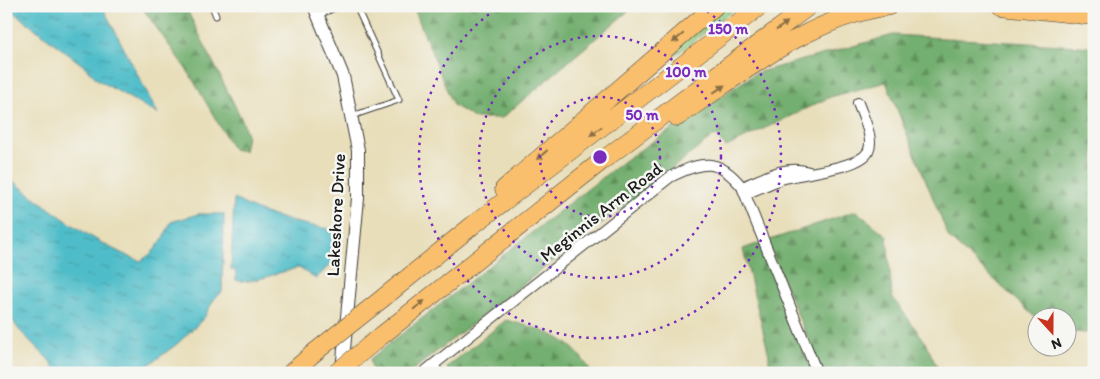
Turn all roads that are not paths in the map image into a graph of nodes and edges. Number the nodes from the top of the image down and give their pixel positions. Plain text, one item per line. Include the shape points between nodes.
1 (212, 6) edge
2 (339, 6) edge
3 (356, 6) edge
4 (715, 6) edge
5 (760, 6) edge
6 (809, 6) edge
7 (889, 6) edge
8 (1000, 6) edge
9 (316, 11) edge
10 (216, 16) dead end
11 (1094, 16) edge
12 (858, 103) dead end
13 (352, 116) junction
14 (603, 160) junction
15 (743, 190) junction
16 (472, 225) junction
17 (435, 364) junction
18 (291, 373) edge
19 (336, 373) edge
20 (342, 373) edge
21 (423, 373) edge
22 (441, 373) edge
23 (817, 373) edge

1 - 10 lane
2 - 9 lane
3 - 13 lane via 399,100
4 -> 16 highway via 506,186
5 -> 16 highway
14 -> 6 highway
14 -> 7 highway via 654,134 789,43 848,16
8 - 11 highway
9 - 13 street, Lakeshore Drive via 342,76
12 - 15 street via 868,135 869,151 863,157 850,164 809,172 788,169
13 - 20 street, Lakeshore Drive via 358,150 358,198
19 -> 14 highway, bridge
15 - 17 street, Meginnis Arm Road via 726,169 711,165 670,177
15 - 23 street, Meginnis Arm Road
16 - 18 highway, bridge
17 - 21 street, Meginnis Arm Road
17 - 22 lane

